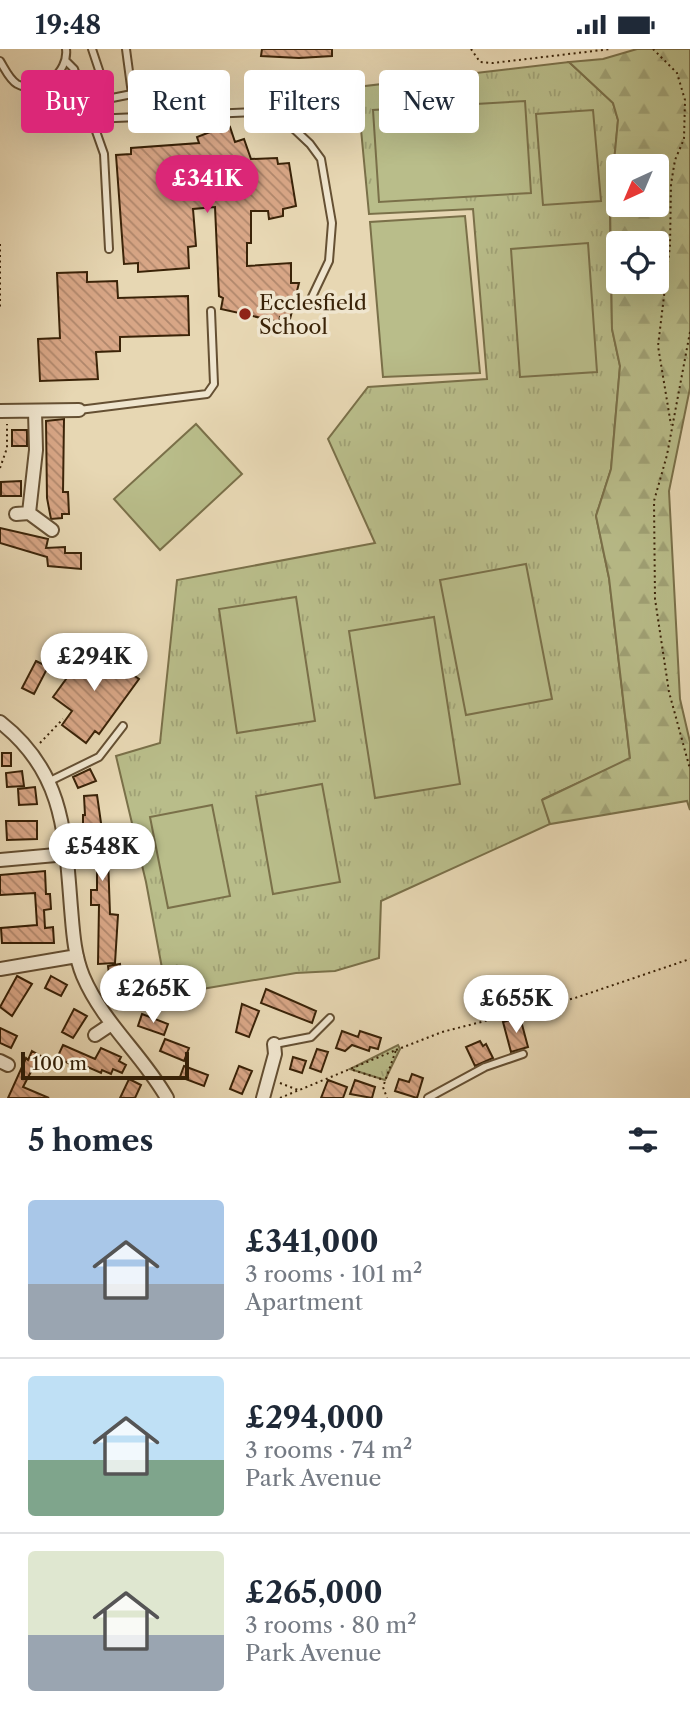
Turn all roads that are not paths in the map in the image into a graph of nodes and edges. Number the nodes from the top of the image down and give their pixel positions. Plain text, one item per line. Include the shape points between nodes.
1 (66, 49) edge
2 (92, 49) edge
3 (126, 49) edge
4 (0, 61) edge
5 (67, 62) junction
6 (74, 70) edge
7 (114, 118) edge
8 (96, 133) edge
9 (109, 249) dead end
10 (310, 301) dead end
11 (211, 311) dead end
12 (79, 410) joint
13 (4, 411) edge
14 (35, 411) junction
15 (52, 530) dead end
16 (0, 722) edge
17 (123, 726) dead end
18 (50, 781) junction
19 (67, 854) junction
20 (0, 860) edge
21 (77, 956) junction
22 (0, 969) edge
23 (330, 1018) dead end
24 (110, 1024) junction
25 (95, 1035) dead end
26 (274, 1044) joint
27 (523, 1054) dead end
28 (167, 1098) edge
29 (263, 1098) edge
30 (428, 1098) edge

1 - 5 lane
2 - 3 lane via 112,98 132,94
4 - 5 lane via 11,80 28,87 49,82 61,74
5 - 6 lane
7 - 10 lane via 256,112 292,127 310,143 321,159 332,223 329,261
8 - 9 lane via 107,174
11 - 12 lane via 214,384 207,394
12 - 14 street
13 - 14 street
14 - 15 street via 36,450 23,514
16 - 18 street via 30,750
17 - 18 lane via 99,757
18 - 19 street
19 - 20 street
19 - 21 street
21 - 22 street
21 - 24 street via 89,990
23 - 26 lane via 311,1037
24 - 25 street
24 - 28 street
26 - 29 street
27 - 30 lane via 485,1067

